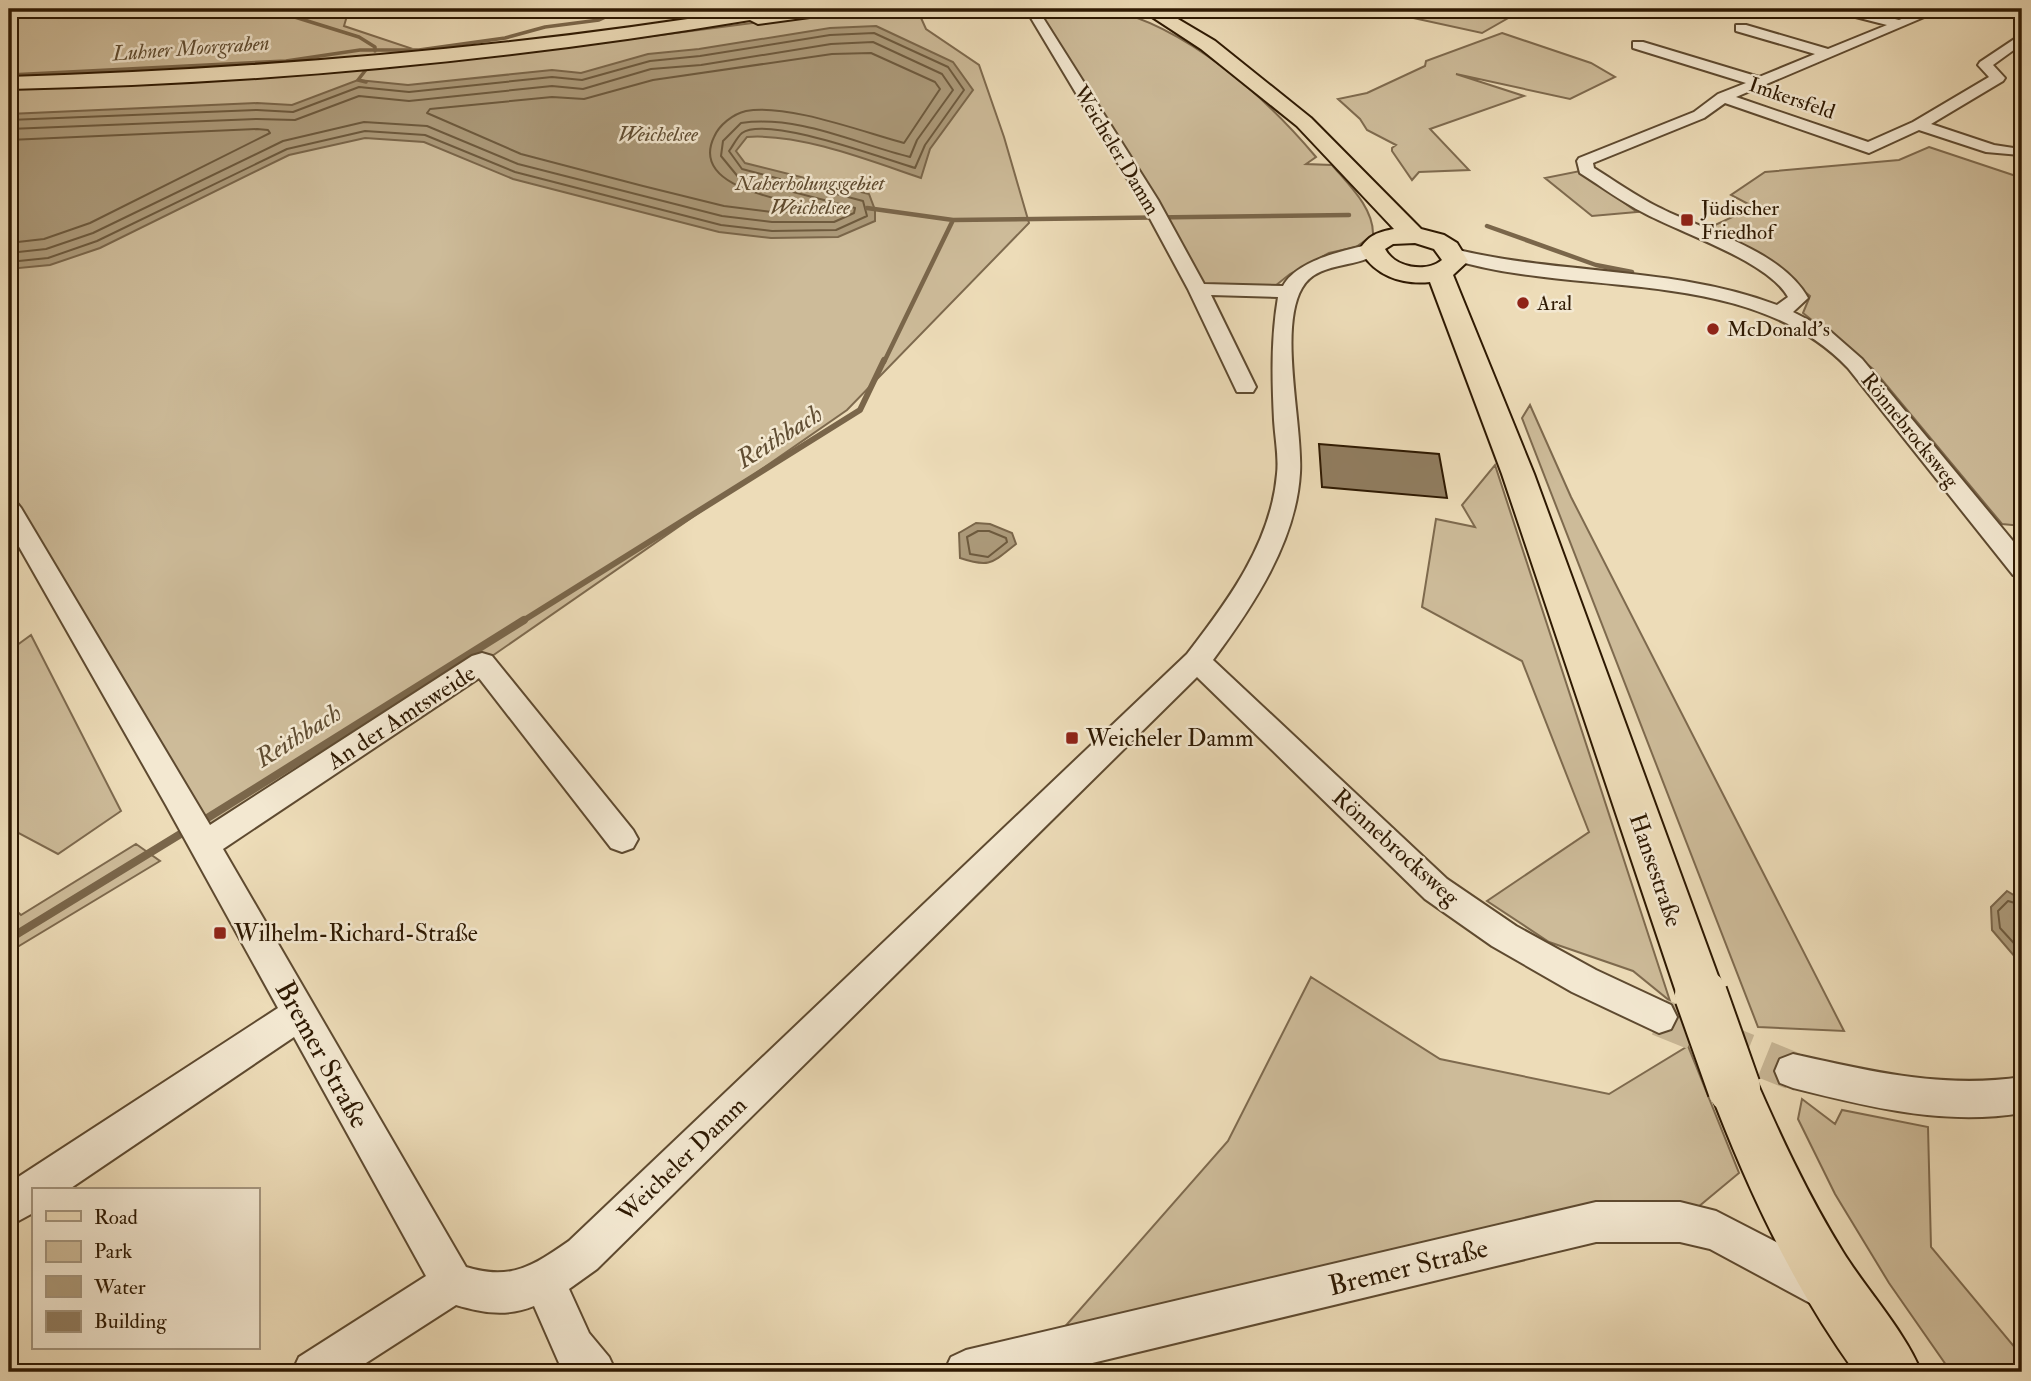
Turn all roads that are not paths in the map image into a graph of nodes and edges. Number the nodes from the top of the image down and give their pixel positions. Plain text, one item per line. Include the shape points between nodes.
1 (783, 9) edge
2 (832, 9) edge
3 (1166, 9) edge
4 (1841, 9) edge
5 (1937, 9) edge
6 (1139, 10) edge
7 (1034, 13) dead end
8 (629, 14) dead end
9 (1900, 24) junction
10 (1741, 28) dead end
11 (620, 34) junction
12 (2022, 38) edge
13 (1638, 45) dead end
14 (1826, 53) junction
15 (448, 55) junction
16 (1759, 82) junction
17 (9, 83) edge
18 (1259, 85) junction
19 (1723, 97) junction
20 (1919, 125) junction
21 (2014, 152) dead end
22 (1393, 252) junction
23 (1448, 264) junction
24 (1198, 289) junction
25 (1288, 292) junction
26 (1779, 313) junction
27 (1466, 346) junction
28 (1245, 387) dead end
29 (9, 508) edge
30 (2022, 569) edge
31 (1198, 661) junction
32 (197, 833) junction
33 (622, 839) dead end
34 (1680, 1006) junction
35 (300, 1013) junction
36 (1793, 1071) tunnel mouth
37 (2022, 1095) edge
38 (36, 1188) edge
39 (32, 1191) edge
40 (9, 1206) edge
41 (453, 1283) junction
42 (545, 1283) junction
43 (1839, 1298) junction
44 (314, 1372) edge
45 (594, 1372) edge
46 (966, 1372) edge
47 (1891, 1372) edge

1 - 11 main road
2 - 11 main road
3 - 18 main road via 1209,38
4 - 9 street
5 - 9 street
6 - 18 main road via 1208,45
7 - 24 street, Weicheler Damm
8 - 15 main road via 538,41
9 - 14 street
10 - 14 street
11 - 15 main road
12 - 20 street, Imkersfeld via 1985,65 1998,78
13 - 16 street
14 - 16 street
15 - 17 main road via 195,75
16 - 19 street
18 - 22 main road, Hansestraße via 1304,122 1354,175
19 - 20 street, Imkersfeld via 1869,148
19 - 26 street, Imkersfeld via 1699,115 1585,161 1586,170 1629,198 1779,275 1793,286 1798,299
20 - 21 street
22 - 23 main road
22 - 23 main road via 1437,241
22 - 25 street via 1318,266 1295,281
22 - 27 main road, Hansestraße
23 - 26 street, Rönnebrocksweg via 1521,267 1710,294
23 - 27 main road, Hansestraße
24 - 25 street
24 - 28 street, Weicheler Damm
25 - 31 street, Weicheler Damm via 1284,320 1287,492 1251,582
26 - 30 street, Rönnebrocksweg via 1821,334 1851,359
27 - 34 main road, Hansestraße via 1518,474
29 - 32 street, Bremer Straße
31 - 34 street, Rönnebrocksweg via 1436,889 1504,936 1584,981
31 - 42 street, Weicheler Damm via 583,1255
32 - 33 street, An der Amtsweide via 482,663
32 - 35 street, Bremer Straße
34 - 43 main road, Hansestraße, bridge via 1734,1088 1771,1175
35 - 38 street
35 - 41 street, Bremer Straße
36 - 37 street via 1908,1095 1992,1099
39 - 40 street
41 - 42 street via 481,1294 514,1293
41 - 44 street
42 - 45 street via 574,1348
43 - 46 street, Bremer Straße via 1716,1231 1680,1222 1597,1222
43 - 47 main road, Hansestraße

